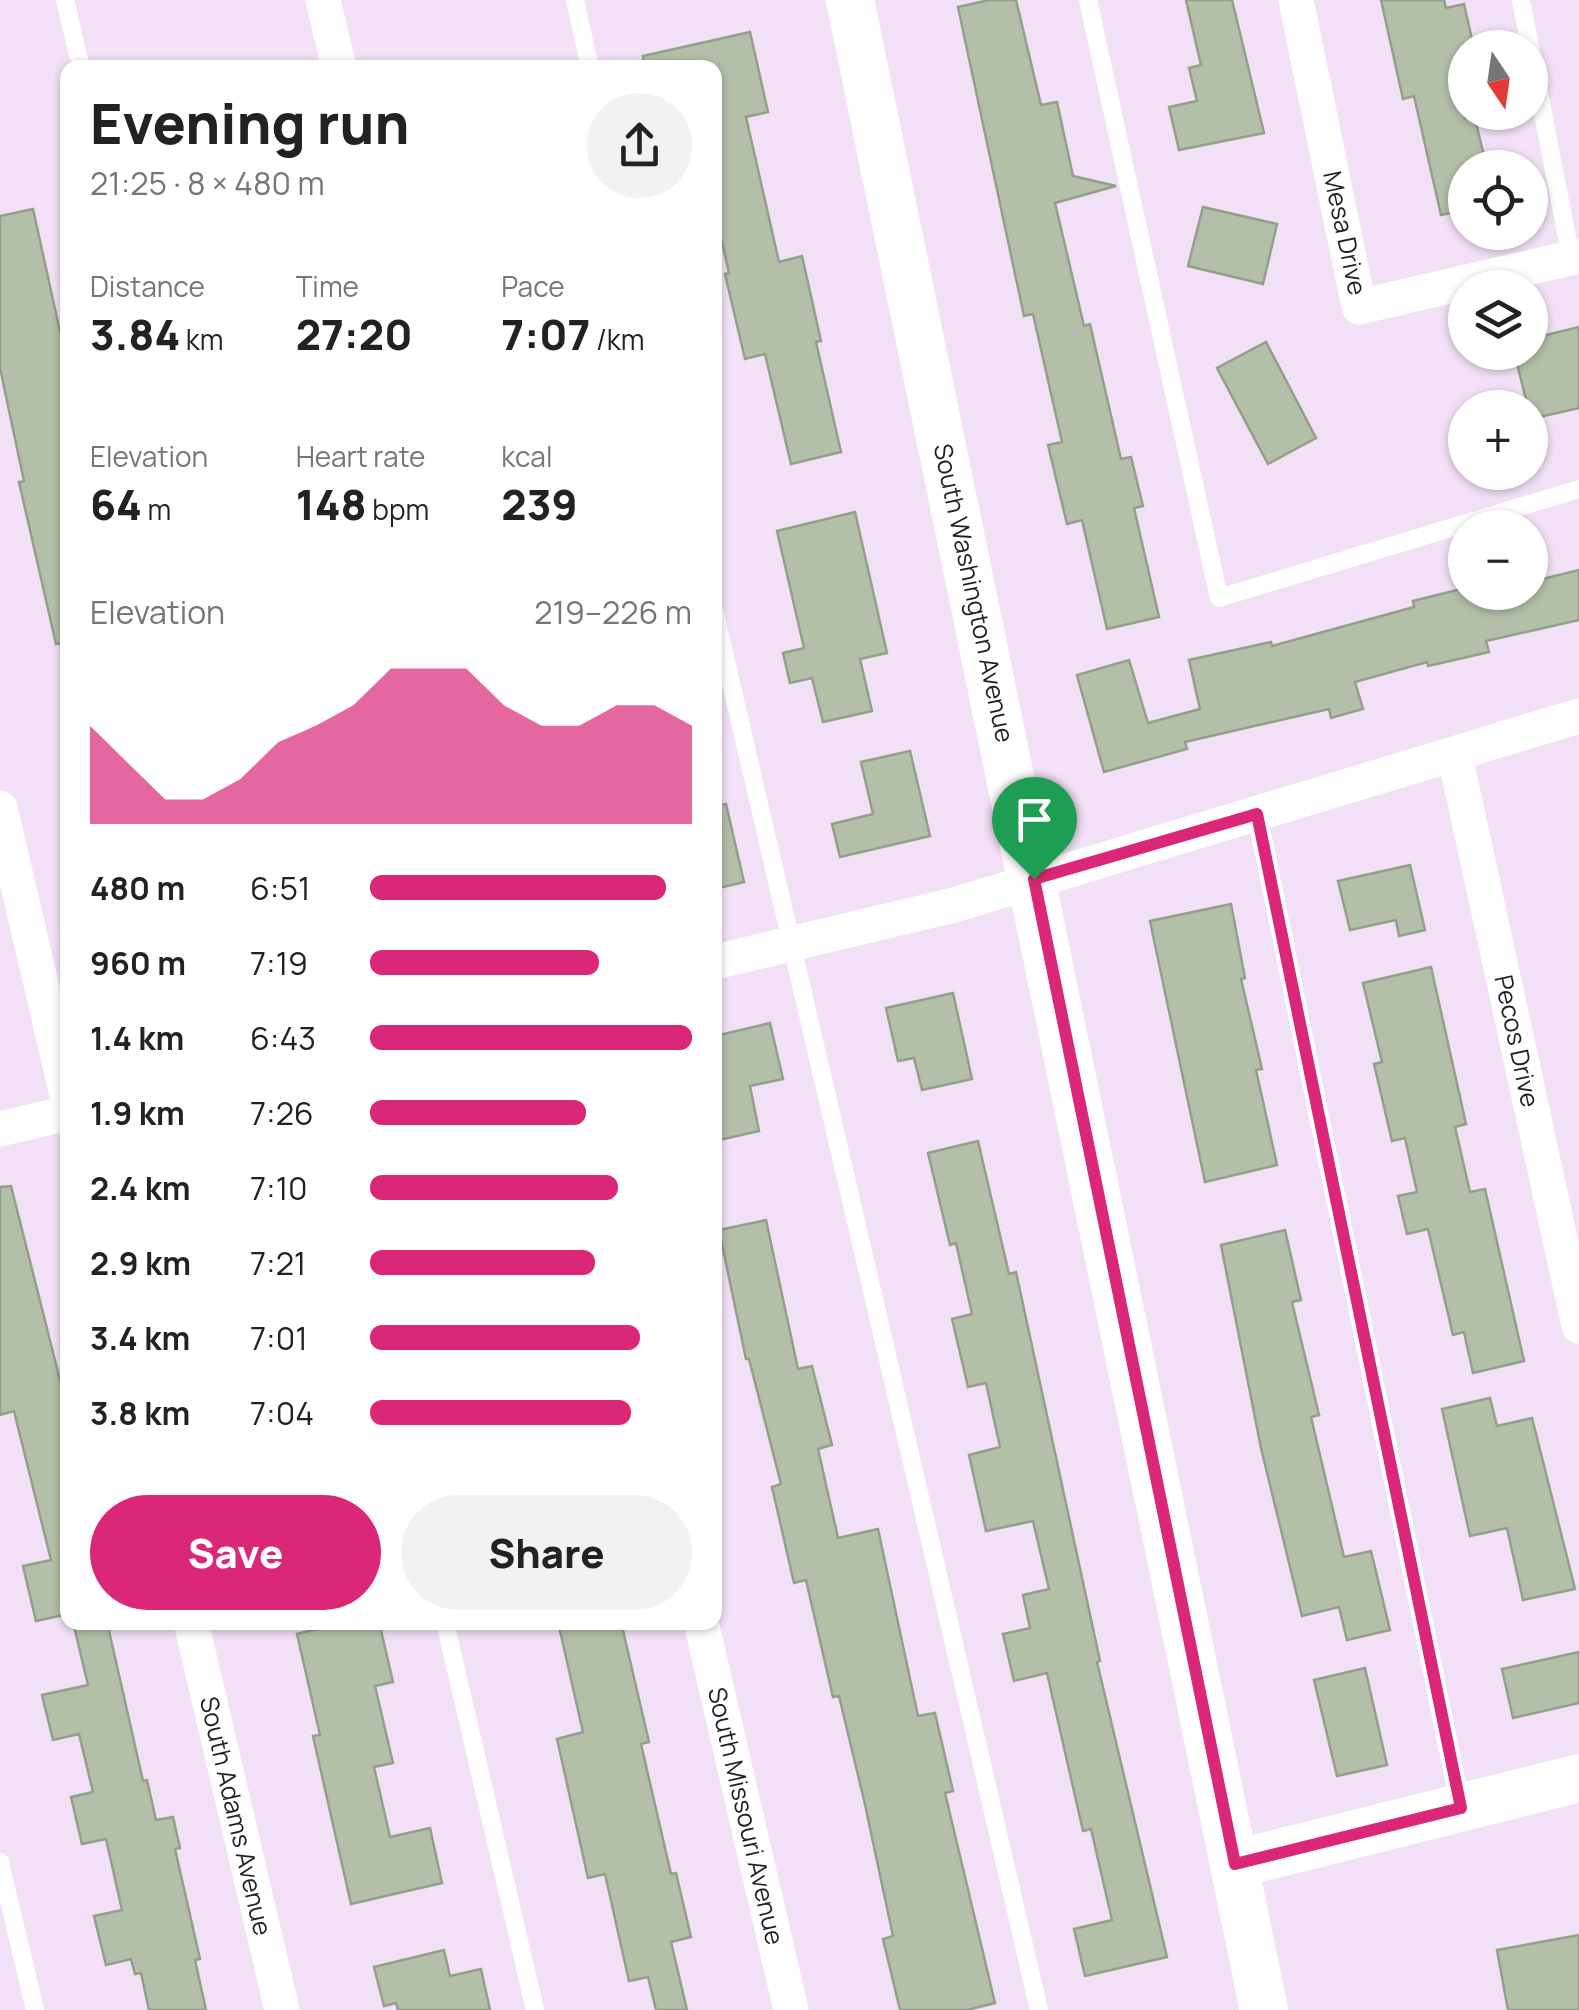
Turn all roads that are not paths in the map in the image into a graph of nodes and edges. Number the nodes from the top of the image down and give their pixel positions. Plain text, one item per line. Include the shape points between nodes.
1 (65, 0) edge
2 (323, 0) edge
3 (575, 0) edge
4 (1088, 0) edge
5 (1296, 0) edge
6 (1521, 0) edge
7 (856, 1) edge
8 (79, 60) edge
9 (337, 60) edge
10 (588, 60) edge
11 (1575, 257) edge
12 (1579, 489) edge
13 (722, 645) edge
14 (1579, 716) edge
15 (1455, 756) junction
16 (0, 808) edge
17 (1257, 814) junction
18 (1034, 879) junction
19 (790, 944) junction
20 (722, 960) edge
21 (60, 1065) edge
22 (60, 1115) edge
23 (0, 1129) edge
24 (1579, 1326) edge
25 (193, 1630) edge
26 (447, 1630) edge
27 (703, 1630) edge
28 (1579, 1778) edge
29 (1461, 1808) junction
30 (0, 1862) edge
31 (1235, 1864) junction
32 (35, 2010) edge
33 (282, 2010) edge
34 (535, 2010) edge
35 (791, 2010) edge
36 (1039, 2010) edge
37 (1262, 2010) edge

1 - 8 lane
2 - 9 street
3 - 10 lane
4 - 12 lane via 1219,598
5 - 11 street, Mesa Drive via 1359,306
6 - 11 lane
7 - 18 street, South Washington Avenue
13 - 19 lane
14 - 15 street
15 - 17 street
15 - 24 street, Pecos Drive
16 - 21 street
17 - 18 street
17 - 29 lane
18 - 19 street
18 - 31 street, South Washington Avenue
19 - 20 street
19 - 36 lane
22 - 23 street
25 - 33 street, South Adams Avenue
26 - 34 lane
27 - 35 street, South Missouri Avenue
28 - 29 street
29 - 31 street
30 - 32 lane
31 - 37 street, South Washington Avenue

